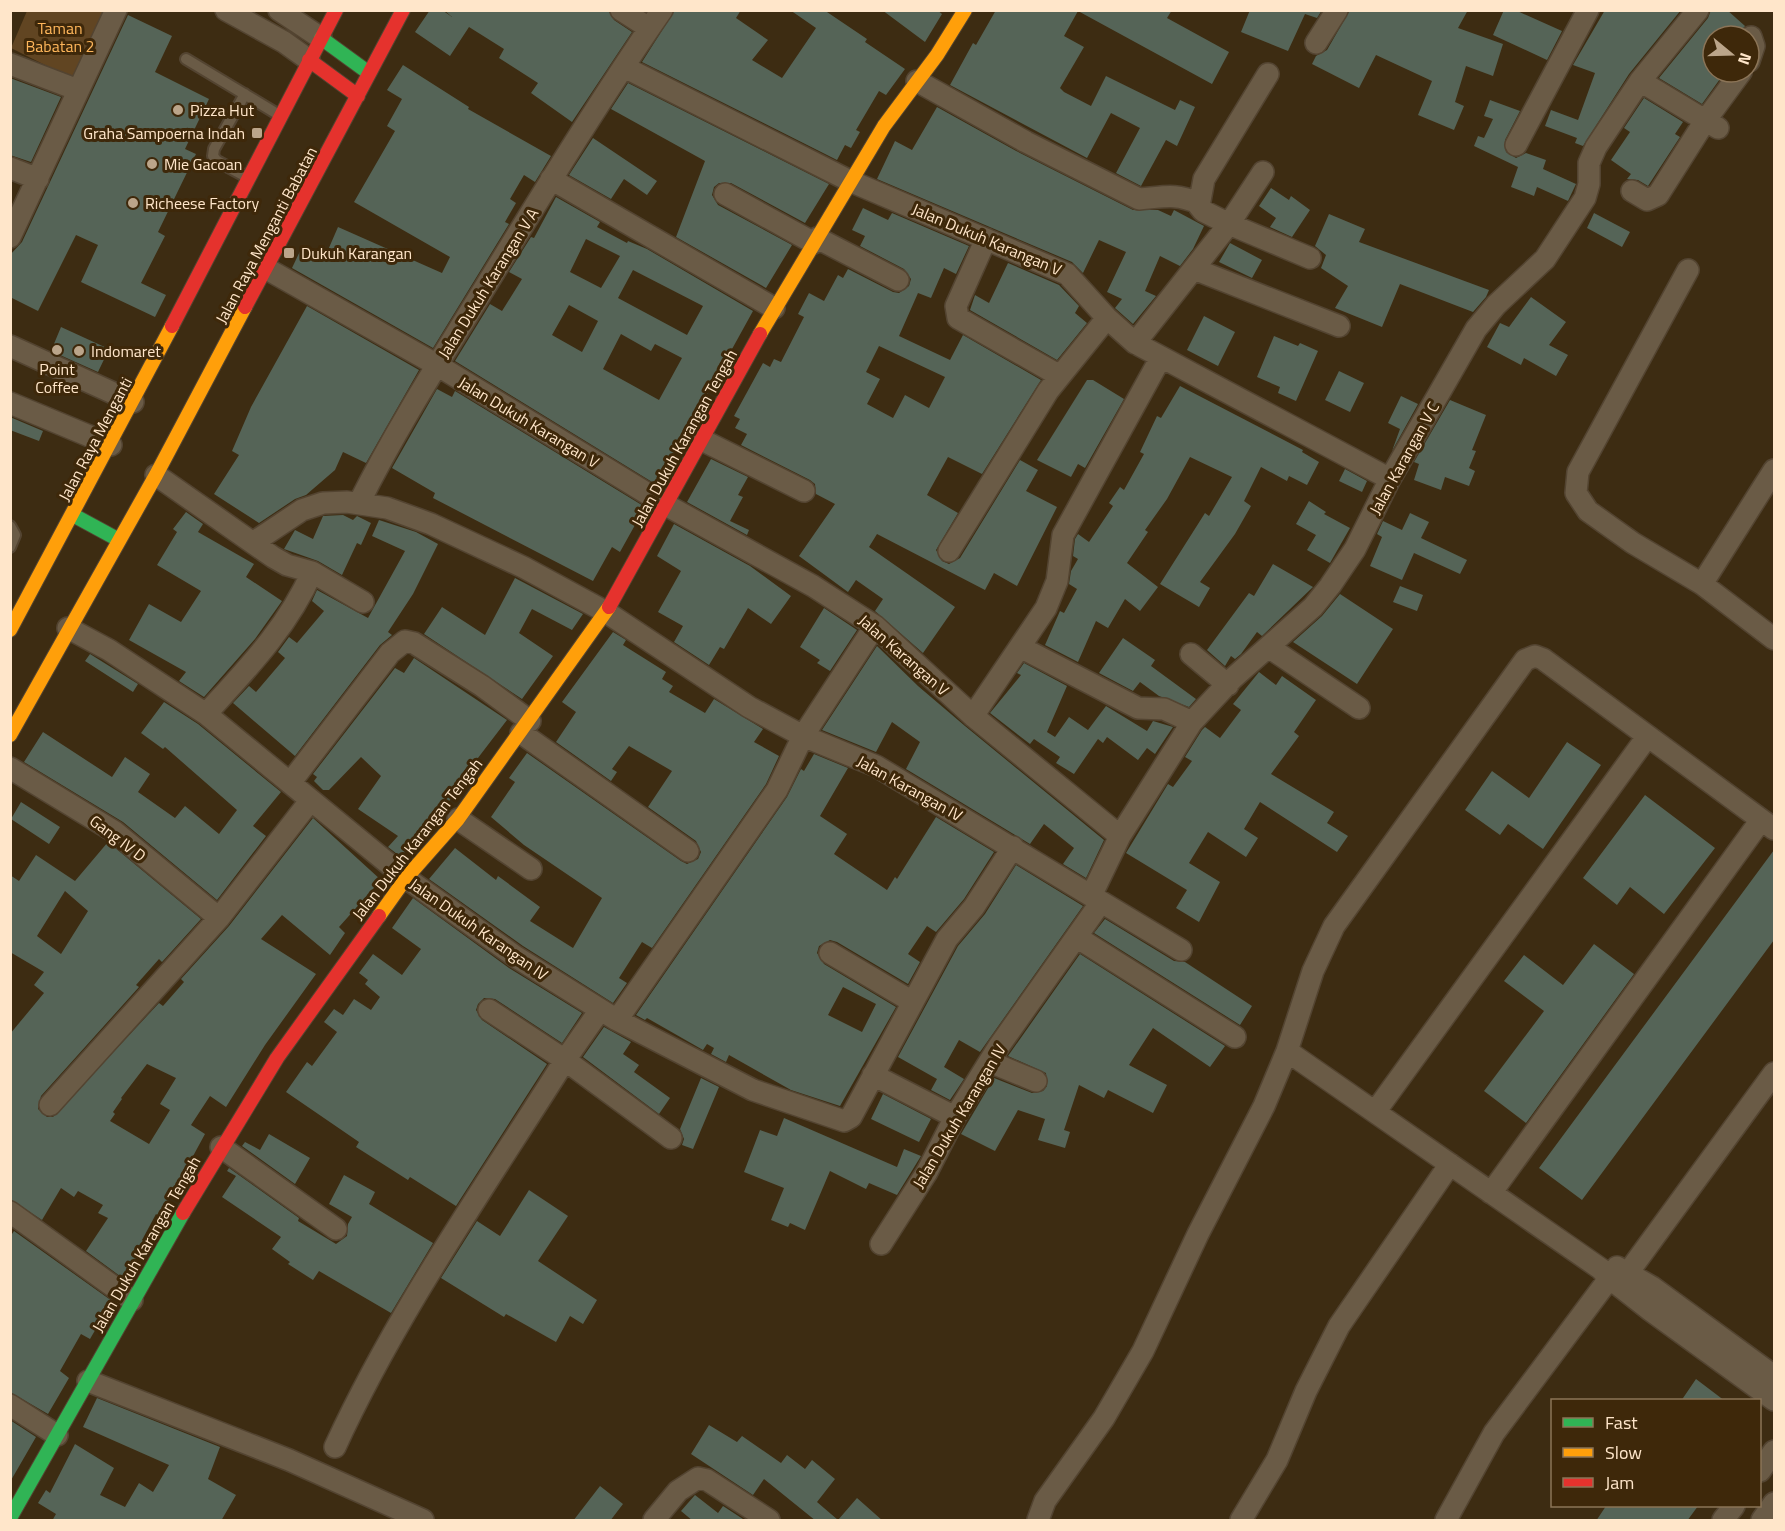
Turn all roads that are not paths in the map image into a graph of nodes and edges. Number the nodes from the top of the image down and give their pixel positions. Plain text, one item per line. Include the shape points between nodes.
1 (116, 10) edge
2 (226, 10) edge
3 (336, 10) edge
4 (403, 10) edge
5 (621, 10) edge
6 (662, 10) edge
7 (965, 10) edge
8 (1337, 10) edge
9 (1588, 10) edge
10 (1698, 10) edge
11 (287, 16) edge
12 (649, 28) junction
13 (284, 42) junction
14 (326, 42) junction
15 (1316, 43) dead end
16 (186, 59) dead end
17 (10, 63) edge
18 (314, 63) junction
19 (624, 67) junction
20 (369, 73) junction
21 (1268, 74) dead end
22 (917, 81) junction
23 (1640, 81) junction
24 (1734, 84) edge
25 (78, 90) junction
26 (245, 94) junction
27 (358, 96) junction
28 (280, 115) junction
29 (1712, 124) junction
30 (1516, 145) dead end
31 (10, 168) edge
32 (1263, 172) dead end
33 (248, 178) junction
34 (38, 179) junction
35 (551, 179) junction
36 (850, 181) junction
37 (1632, 192) dead end
38 (725, 194) dead end
39 (1199, 203) junction
40 (1229, 224) junction
41 (12, 230) edge
42 (986, 239) junction
43 (816, 241) junction
44 (1310, 258) dead end
45 (267, 269) junction
46 (1194, 269) junction
47 (1688, 270) dead end
48 (898, 280) dead end
49 (774, 308) junction
50 (1107, 318) junction
51 (1339, 326) dead end
52 (1135, 343) junction
53 (10, 346) edge
54 (1160, 359) junction
55 (436, 365) junction
56 (1060, 376) junction
57 (133, 402) junction
58 (10, 403) edge
59 (702, 440) junction
60 (111, 445) junction
61 (1774, 470) edge
62 (156, 475) junction
63 (1390, 479) junction
64 (804, 491) dead end
65 (359, 503) junction
66 (666, 505) junction
67 (73, 515) junction
68 (10, 526) edge
69 (119, 540) junction
70 (254, 542) junction
71 (10, 547) edge
72 (949, 551) dead end
73 (312, 572) junction
74 (1702, 584) junction
75 (363, 602) dead end
76 (606, 612) junction
77 (15, 613) edge
78 (875, 626) junction
79 (68, 628) junction
80 (10, 630) edge
81 (1774, 639) edge
82 (1020, 647) junction
83 (1270, 648) junction
84 (1191, 654) dead end
85 (1228, 685) junction
86 (1359, 708) dead end
87 (206, 714) junction
88 (973, 716) junction
89 (1192, 722) junction
90 (525, 727) junction
91 (10, 735) edge
92 (803, 736) junction
93 (1647, 737) junction
94 (10, 768) edge
95 (290, 783) junction
96 (310, 801) junction
97 (458, 819) junction
98 (1768, 824) edge
99 (1120, 836) junction
100 (1013, 846) junction
101 (688, 850) dead end
102 (531, 869) dead end
103 (406, 878) junction
104 (1096, 899) junction
105 (219, 918) junction
106 (1078, 938) junction
107 (1181, 950) dead end
108 (830, 953) dead end
109 (911, 1001) junction
110 (489, 1010) dead end
111 (609, 1015) junction
112 (1235, 1037) dead end
113 (1287, 1051) junction
114 (565, 1060) junction
115 (990, 1062) junction
116 (1774, 1073) edge
117 (873, 1074) junction
118 (1036, 1081) dead end
119 (50, 1105) dead end
120 (1375, 1112) junction
121 (955, 1117) junction
122 (671, 1138) dead end
123 (221, 1147) junction
124 (1450, 1164) junction
125 (1491, 1193) junction
126 (10, 1212) edge
127 (336, 1229) dead end
128 (881, 1244) dead end
129 (1615, 1274) junction
130 (132, 1300) junction
131 (1774, 1376) edge
132 (88, 1381) junction
133 (1774, 1400) edge
134 (10, 1405) edge
135 (57, 1435) junction
136 (335, 1447) dead end
137 (1774, 1450) edge
138 (1761, 1470) edge
139 (1774, 1503) edge
140 (1733, 1507) edge
141 (10, 1518) edge
142 (423, 1521) edge
143 (654, 1521) edge
144 (769, 1521) edge
145 (1038, 1521) edge
146 (1241, 1521) edge
147 (1446, 1521) edge
148 (1723, 1521) edge
149 (1762, 1521) edge

1 - 25 street
2 - 13 street
3 - 14 street
4 - 20 street, Jalan Raya Menganti Babatan
5 - 12 street
6 - 12 street, Jalan Dukuh Karangan V A
7 - 22 street, Jalan Dukuh Karangan Tengah
8 - 15 street
9 - 30 street
10 - 23 street, Jalan Karangan V C
11 - 13 street
11 - 14 street
12 - 19 street, Jalan Dukuh Karangan V A
13 - 18 street
14 - 18 street, Jalan Raya Menganti
14 - 20 street
16 - 26 lane
17 - 25 street
18 - 27 street
18 - 28 street, Jalan Raya Menganti
19 - 35 street, Jalan Dukuh Karangan V A
19 - 36 street, Jalan Dukuh Karangan V
20 - 27 street, Jalan Raya Menganti Babatan
21 - 39 street via 1204,179
22 - 36 street, Jalan Dukuh Karangan Tengah
22 - 39 street via 1139,199 1159,199 1171,194
23 - 29 street
23 - 63 street, Jalan Karangan V C via 1591,156 1585,198 1545,259 1484,317
24 - 29 street
25 - 34 street
26 - 28 lane
26 - 33 lane via 213,156
27 - 45 street, Jalan Raya Menganti Babatan
28 - 33 street, Jalan Raya Menganti
29 - 37 street via 1658,195 1647,200
31 - 34 street
32 - 40 street
33 - 57 street, Jalan Raya Menganti
34 - 41 street
35 - 49 street
35 - 55 street, Jalan Dukuh Karangan V A
36 - 42 street, Jalan Dukuh Karangan V
36 - 43 street, Jalan Dukuh Karangan Tengah
38 - 43 street
39 - 40 street via 1203,211
40 - 44 street
40 - 46 street
42 - 50 street, Jalan Dukuh Karangan V via 1067,274
42 - 56 street via 956,306 958,318
43 - 48 street
43 - 49 street, Jalan Dukuh Karangan Tengah
45 - 55 street, Jalan Dukuh Karangan V
45 - 62 street, Jalan Raya Menganti Babatan
46 - 51 street
46 - 52 street
47 - 74 street via 1578,472 1576,493 1588,511
49 - 59 street, Jalan Dukuh Karangan Tengah
50 - 52 street, Jalan Dukuh Karangan V
50 - 56 street
52 - 54 street, Jalan Dukuh Karangan V
53 - 57 street
54 - 63 street, Jalan Dukuh Karangan V
54 - 82 street via 1063,535 1057,581 1046,608
55 - 65 street, Jalan Dukuh Karangan V A via 384,452
55 - 66 street, Jalan Dukuh Karangan V
56 - 72 street via 1023,428
57 - 60 street, Jalan Raya Menganti
58 - 60 street
59 - 64 street
59 - 66 street, Jalan Dukuh Karangan Tengah
60 - 67 street, Jalan Raya Menganti
61 - 74 street
62 - 69 street
62 - 70 street
63 - 83 street, Jalan Karangan V C via 1355,549 1330,586
65 - 70 street, Jalan Karangan IV via 323,502 310,506
65 - 76 street, Jalan Karangan IV via 387,508 431,524
66 - 76 street, Jalan Dukuh Karangan Tengah
66 - 78 street, Jalan Karangan V via 813,586
67 - 69 street
67 - 77 street, Jalan Raya Menganti
68 - 71 lane via 15,535
69 - 79 street
70 - 73 street via 287,565
73 - 75 street
73 - 87 street via 299,602 256,660
74 - 81 street
76 - 90 street, Jalan Dukuh Karangan Tengah
76 - 92 street, Jalan Karangan IV via 749,707
77 - 80 street, Jalan Raya Menganti
78 - 88 street, Jalan Karangan V
78 - 92 street
79 - 87 street, Jalan Dukuh Karangan IV via 109,650
79 - 91 street
82 - 88 street
82 - 89 street via 1138,708 1164,709
83 - 85 street, Jalan Karangan V C
83 - 86 street
84 - 85 street
85 - 89 street, Jalan Karangan V C
87 - 95 street, Jalan Dukuh Karangan IV
88 - 99 street, Jalan Karangan V
89 - 99 street, Jalan Karangan V C
90 - 95 street via 482,686 405,641 396,646
90 - 97 street, Jalan Dukuh Karangan Tengah
90 - 101 street
92 - 100 street, Jalan Karangan IV via 876,766
92 - 111 street via 777,790
93 - 98 street
93 - 113 street via 1543,659 1525,660 1334,926 1313,970
93 - 120 street
94 - 105 street, Gang IV D via 115,832
95 - 96 street, Jalan Dukuh Karangan IV
96 - 103 street, Jalan Dukuh Karangan IV
96 - 105 street
97 - 102 street
97 - 103 street, Jalan Dukuh Karangan Tengah
98 - 125 street
99 - 104 street, Jalan Karangan V C
100 - 104 street, Jalan Karangan IV
100 - 109 street via 974,907 946,939
103 - 111 street, Jalan Dukuh Karangan IV via 516,957
103 - 123 street, Jalan Dukuh Karangan Tengah via 310,1009
104 - 106 street, Jalan Dukuh Karangan IV
104 - 107 street, Jalan Karangan IV
105 - 119 street
106 - 112 street
106 - 115 street, Jalan Dukuh Karangan IV
108 - 109 street
109 - 117 street
110 - 114 street
111 - 114 street
111 - 117 street, Jalan Dukuh Karangan IV via 753,1090 844,1121 851,1117
113 - 120 street
113 - 145 street via 1264,1106 1143,1351 1104,1418 1045,1501
114 - 122 street
114 - 136 street via 431,1270 364,1384
115 - 118 street
115 - 121 street, Jalan Dukuh Karangan IV
116 - 129 street
117 - 121 street
120 - 124 street
121 - 128 street, Jalan Dukuh Karangan IV via 927,1172
123 - 127 street
123 - 130 street, Jalan Dukuh Karangan Tengah
124 - 125 street
124 - 146 street via 1339,1326 1277,1460
125 - 129 street
126 - 130 street
129 - 131 street via 1652,1287
129 - 133 street
129 - 147 street via 1494,1433
130 - 132 street, Jalan Dukuh Karangan Tengah
132 - 135 street, Jalan Dukuh Karangan Tengah
132 - 142 street via 289,1460
134 - 135 street
135 - 141 street, Jalan Dukuh Karangan Tengah
137 - 138 street
139 - 149 street
140 - 148 street
143 - 144 street via 678,1491 703,1478

